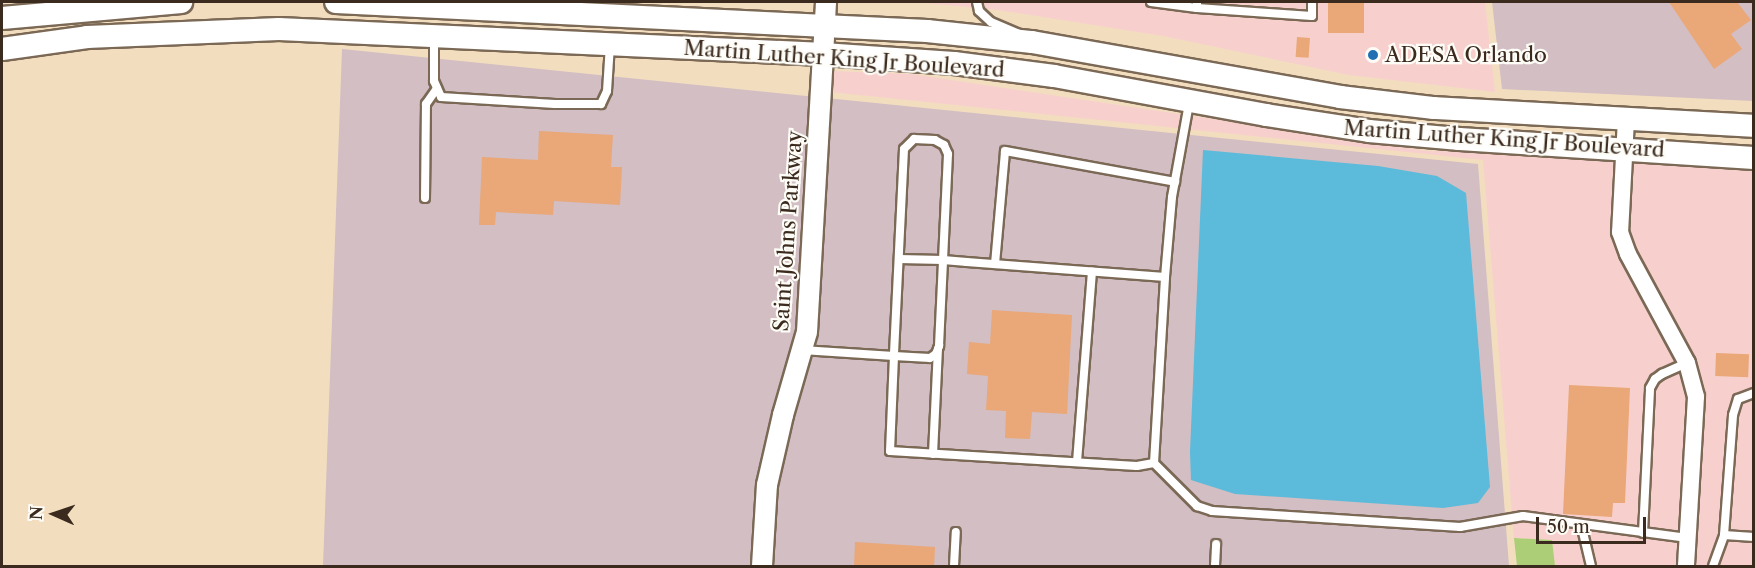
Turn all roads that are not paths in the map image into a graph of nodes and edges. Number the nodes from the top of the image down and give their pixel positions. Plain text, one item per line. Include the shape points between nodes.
1 (181, 2) edge
2 (336, 2) edge
3 (826, 2) edge
4 (977, 2) edge
5 (1150, 2) edge
6 (1312, 2) edge
7 (1197, 5) edge
8 (565, 13) junction
9 (2, 18) edge
10 (825, 26) junction
11 (434, 36) junction
12 (1032, 42) junction
13 (610, 44) junction
14 (2, 49) edge
15 (823, 54) junction
16 (1159, 65) junction
17 (437, 88) junction
18 (1184, 99) junction
19 (1626, 119) junction
20 (1754, 126) edge
21 (1626, 148) junction
22 (1754, 158) edge
23 (1175, 182) junction
24 (424, 198) dead end
25 (899, 259) junction
26 (943, 260) junction
27 (994, 264) junction
28 (1092, 272) junction
29 (1165, 277) junction
30 (939, 346) junction
31 (802, 350) junction
32 (894, 356) junction
33 (1687, 363) junction
34 (1754, 393) edge
35 (933, 454) junction
36 (1077, 462) junction
37 (1154, 463) junction
38 (1581, 524) junction
39 (956, 532) dead end
40 (1643, 532) junction
41 (1724, 536) junction
42 (1754, 537) edge
43 (1688, 538) junction
44 (1216, 544) dead end
45 (762, 567) edge
46 (954, 567) edge
47 (1215, 567) edge
48 (1591, 567) edge
49 (1686, 567) edge
50 (1713, 567) edge

1 - 9 main road
2 - 8 main road, Martin Luther King Jr Boulevard
3 - 10 street, Saint Johns Parkway
4 - 12 lane via 979,11 991,22 1011,28
5 - 7 lane
6 - 7 lane via 1312,16
8 - 10 main road, Martin Luther King Jr Boulevard
8 - 11 main road via 545,22 451,19 440,24
10 - 12 main road, Martin Luther King Jr Boulevard
10 - 15 street, Saint Johns Parkway
11 - 13 main road, Martin Luther King Jr Boulevard
11 - 14 main road, Martin Luther King Jr Boulevard via 279,29 212,31 87,37
11 - 17 lane
12 - 16 main road, Martin Luther King Jr Boulevard
13 - 15 main road, Martin Luther King Jr Boulevard
13 - 17 lane via 607,91 601,104 441,97
15 - 18 main road, Martin Luther King Jr Boulevard via 954,63
15 - 31 street, Saint Johns Parkway via 807,332
16 - 18 main road
16 - 19 main road, Martin Luther King Jr Boulevard via 1340,97 1434,108
17 - 24 lane via 426,104
18 - 21 main road, Martin Luther King Jr Boulevard via 1369,131
18 - 23 lane
19 - 20 main road, Martin Luther King Jr Boulevard
19 - 21 street
21 - 22 main road, Martin Luther King Jr Boulevard
21 - 33 street via 1620,232
23 - 27 lane via 1005,151
23 - 29 lane
25 - 26 lane
25 - 26 lane via 904,149 914,139 935,140 948,154
25 - 32 lane
26 - 27 lane
26 - 30 lane
27 - 28 lane
28 - 29 lane
28 - 36 lane
29 - 37 lane
30 - 32 lane via 930,358
30 - 35 lane
31 - 32 lane
31 - 45 street, Saint Johns Parkway via 767,485
32 - 35 lane via 890,451
33 - 40 lane via 1662,374 1650,388
33 - 43 street via 1696,397
34 - 41 lane via 1738,399 1733,415
35 - 36 lane
36 - 37 lane via 1137,466
37 - 38 lane via 1197,506 1212,511 1460,527 1523,516
38 - 40 lane
38 - 48 lane
39 - 46 lane
40 - 43 lane
41 - 42 lane
41 - 50 lane
43 - 49 street
44 - 47 lane

